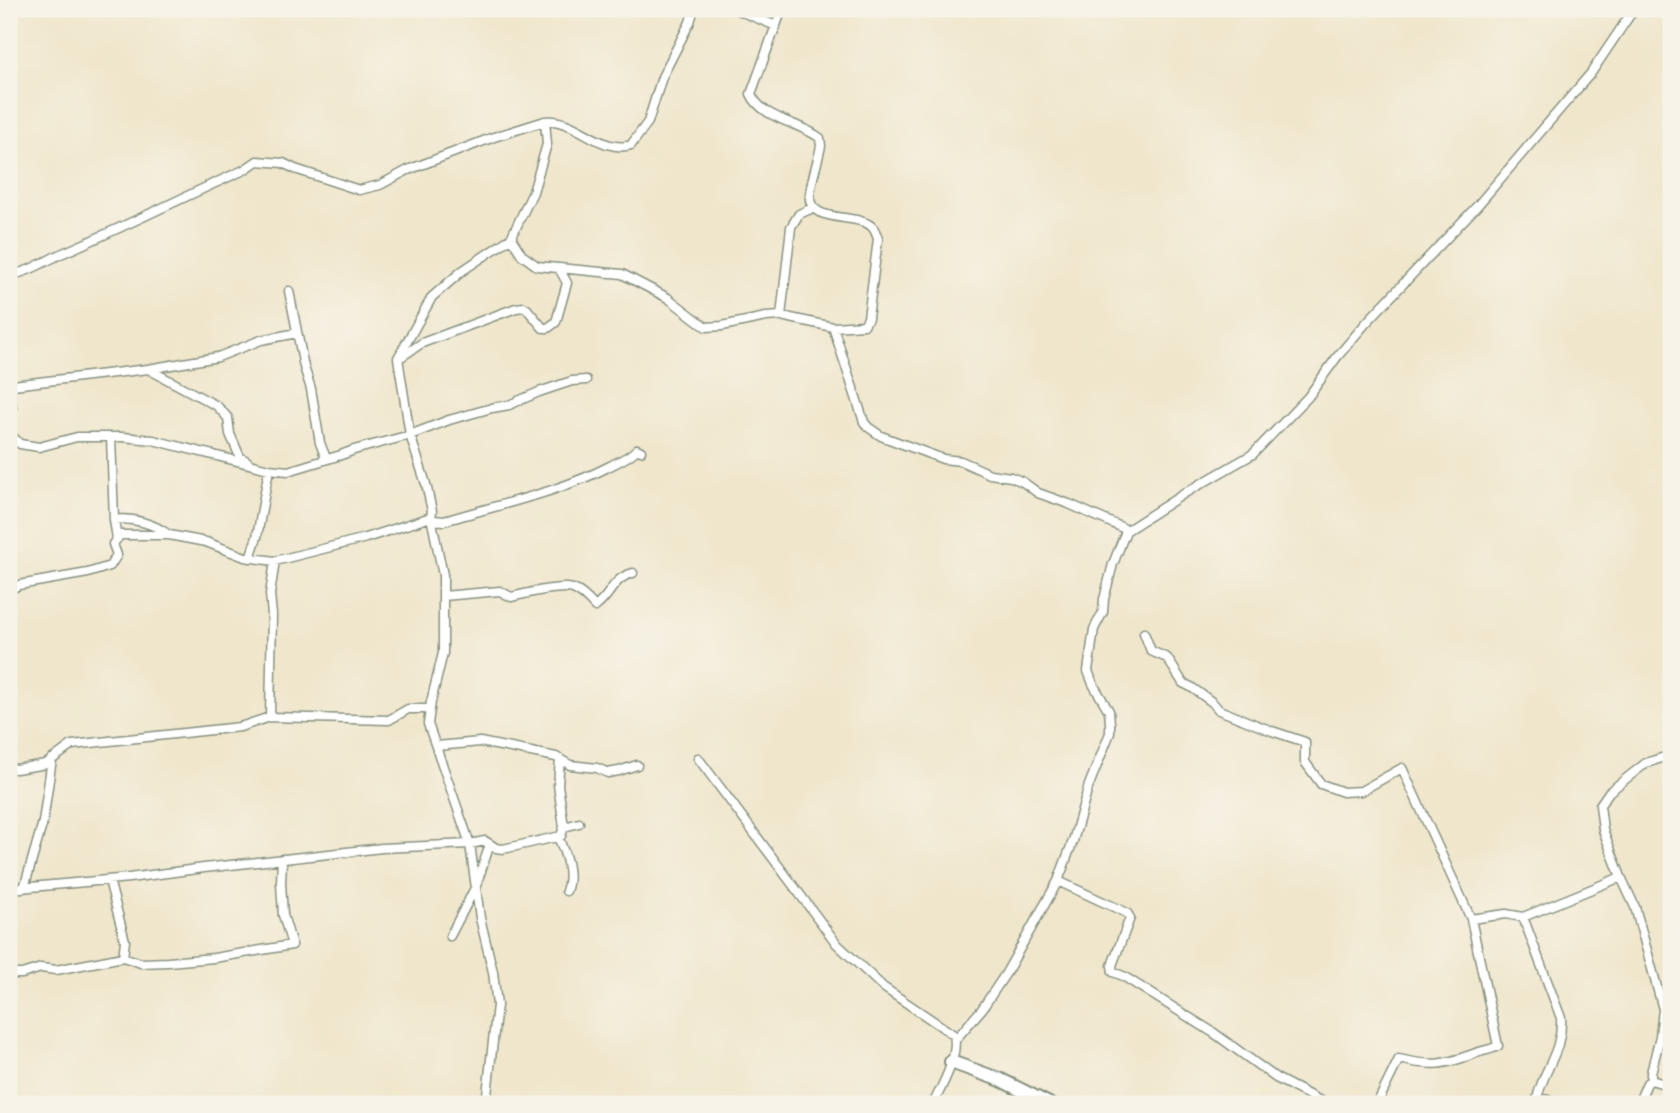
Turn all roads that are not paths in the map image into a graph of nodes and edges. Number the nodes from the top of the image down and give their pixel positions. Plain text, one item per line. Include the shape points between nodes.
1 (694, 9) edge
2 (735, 9) edge
3 (791, 9) edge
4 (1634, 9) edge
5 (782, 11) edge
6 (776, 26) junction
7 (545, 121) junction
8 (813, 208) junction
9 (511, 237) junction
10 (559, 268) junction
11 (9, 275) edge
12 (289, 291) dead end
13 (781, 316) junction
14 (833, 327) junction
15 (298, 333) junction
16 (398, 358) junction
17 (149, 369) junction
18 (586, 380) dead end
19 (9, 425) edge
20 (9, 433) edge
21 (410, 435) junction
22 (111, 437) junction
23 (641, 451) dead end
24 (326, 458) junction
25 (253, 465) junction
26 (269, 469) junction
27 (431, 517) junction
28 (114, 520) junction
29 (1126, 531) junction
30 (169, 535) junction
31 (117, 539) junction
32 (250, 558) junction
33 (275, 561) junction
34 (634, 573) dead end
35 (9, 590) edge
36 (443, 596) junction
37 (1144, 633) dead end
38 (430, 709) junction
39 (270, 717) junction
40 (437, 746) junction
41 (1671, 755) edge
42 (698, 758) dead end
43 (52, 759) junction
44 (560, 759) junction
45 (637, 765) dead end
46 (9, 768) edge
47 (579, 823) dead end
48 (564, 827) junction
49 (558, 837) junction
50 (470, 844) junction
51 (491, 844) junction
52 (282, 859) junction
53 (1621, 877) junction
54 (109, 880) junction
55 (1058, 881) junction
56 (476, 886) junction
57 (24, 888) junction
58 (9, 889) edge
59 (566, 891) dead end
60 (1522, 917) junction
61 (1471, 919) junction
62 (450, 936) dead end
63 (123, 957) junction
64 (9, 974) edge
65 (956, 1039) junction
66 (951, 1062) junction
67 (1651, 1080) junction
68 (1671, 1086) edge
69 (1539, 1089) junction
70 (1547, 1099) junction
71 (1533, 1102) edge
72 (486, 1104) edge
73 (933, 1104) edge
74 (1049, 1104) edge
75 (1326, 1104) edge
76 (1377, 1104) edge
77 (1562, 1104) edge
78 (1638, 1104) edge

1 - 7 street via 662,77 648,122 631,145 607,145 571,125
2 - 6 street
3 - 5 street
4 - 29 street via 1591,73 1262,445
5 - 6 street
6 - 8 street via 751,94 767,112 820,138 810,197
7 - 9 street via 547,144 533,192
7 - 11 street via 408,170 380,186 359,190 283,163 257,161 95,240
8 - 13 street via 799,214 791,227
8 - 14 street via 871,226 877,239 868,318 864,325
9 - 10 street via 527,260
9 - 16 street via 432,298
10 - 13 street via 622,274 668,298 706,327
10 - 16 street via 567,283 552,326 543,328 527,309 516,308 422,343
12 - 15 street
13 - 14 street
14 - 29 street via 868,427 943,459 1011,477
15 - 17 street via 218,356
15 - 24 street
16 - 21 street
17 - 19 street via 13,385
17 - 25 street via 217,406 228,418 240,457
18 - 21 street
20 - 22 street via 20,444 39,447 77,437
21 - 24 street
21 - 27 street
22 - 25 street via 153,440
22 - 28 street
23 - 27 street via 573,482 503,505 444,520
24 - 26 street via 288,471
25 - 26 street
26 - 32 street
27 - 33 street
27 - 36 street
28 - 30 street via 159,527
28 - 31 street
29 - 55 street via 1094,629 1088,671 1109,711 1110,733
30 - 31 street via 120,535
30 - 32 street
31 - 35 street via 113,544 117,555 110,566
32 - 33 street
33 - 39 street via 270,594
34 - 36 street via 623,575 595,607 584,596 563,589 511,597 500,591
36 - 38 street via 443,653
37 - 61 street via 1151,651 1167,658 1182,683 1219,709 1305,742 1305,762 1321,784 1343,792 1362,791 1402,768
38 - 39 street via 408,709 389,720
38 - 40 street via 428,724
39 - 43 street via 240,727 72,745
40 - 44 street via 480,742
40 - 50 street
41 - 53 street via 1646,763 1609,792 1600,805 1603,830
42 - 65 street via 837,944 883,987
43 - 46 street via 46,764
43 - 57 street via 43,822
44 - 45 street via 608,773
44 - 48 street via 558,785
47 - 48 street
48 - 49 street
49 - 51 street via 503,849
49 - 59 street via 568,868
50 - 51 street
50 - 52 street
50 - 56 street
51 - 56 street
52 - 54 street
52 - 63 street via 283,915 292,945 168,962 141,963
53 - 60 street
53 - 67 street via 1635,907 1662,1009
54 - 57 street
54 - 63 street via 125,941
55 - 65 street via 1006,973
55 - 75 street via 1127,913 1113,972 1214,1032 1276,1078
56 - 62 street
56 - 72 street via 497,1005
57 - 58 street
60 - 61 street via 1506,914
60 - 69 street via 1562,1027 1558,1048
61 - 76 street via 1498,1046 1440,1064 1399,1059
63 - 64 street
65 - 66 street
66 - 73 street
66 - 74 street
67 - 68 street
67 - 78 street
69 - 70 street
69 - 71 street
70 - 71 street
70 - 77 street

